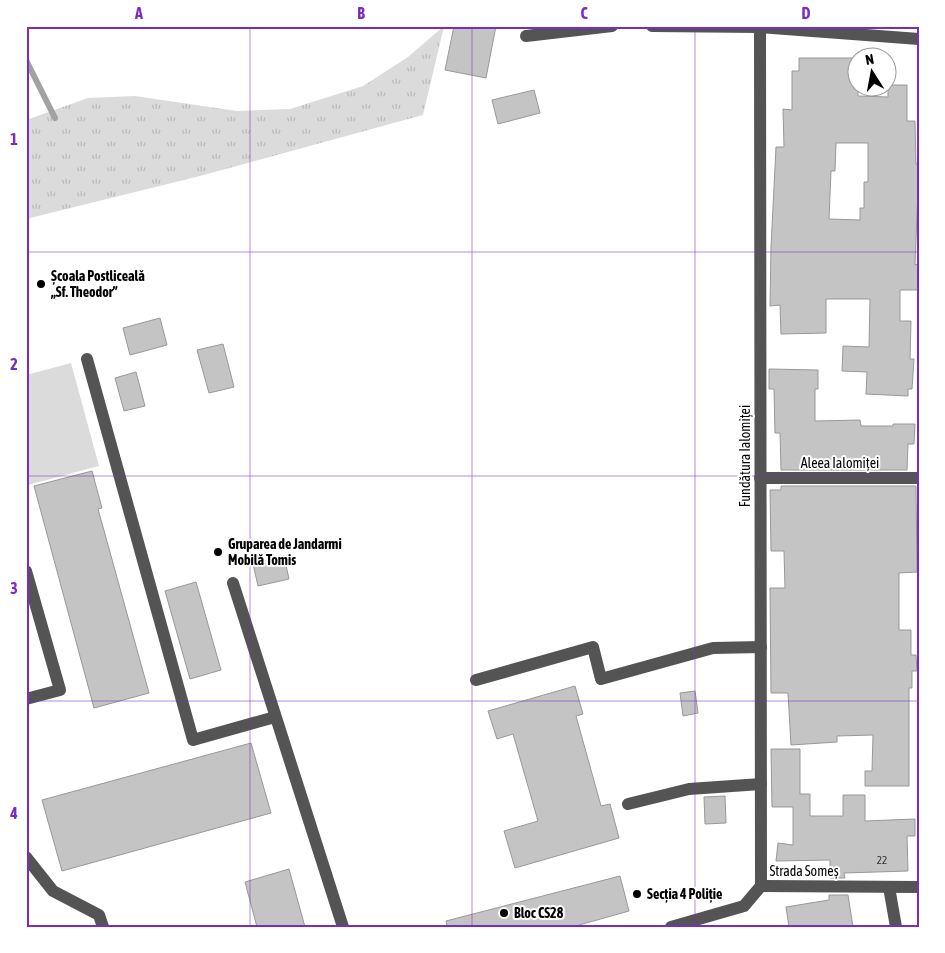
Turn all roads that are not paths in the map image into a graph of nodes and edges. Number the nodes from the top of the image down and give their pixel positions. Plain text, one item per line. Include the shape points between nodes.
1 (612, 26) edge
2 (652, 26) edge
3 (760, 27) edge
4 (526, 36) dead end
5 (919, 39) edge
6 (87, 359) dead end
7 (760, 478) junction
8 (919, 478) edge
9 (26, 571) edge
10 (233, 583) dead end
11 (760, 647) junction
12 (476, 680) dead end
13 (26, 699) edge
14 (275, 717) junction
15 (761, 784) junction
16 (628, 804) dead end
17 (26, 857) edge
18 (761, 886) junction
19 (889, 887) junction
20 (919, 887) edge
21 (103, 927) edge
22 (343, 927) edge
23 (671, 927) edge
24 (896, 927) edge

1 - 4 street
2 - 3 street
3 - 5 street
3 - 7 street, Fundătura Ialomiței
6 - 14 street via 193,740
7 - 8 street, Aleea Ialomiței
7 - 11 street, Fundătura Ialomiței
9 - 13 street via 60,690
10 - 14 street
11 - 12 street via 713,648 601,679 593,647
11 - 15 street, Fundătura Ialomiței
14 - 22 street
15 - 16 street via 689,789
15 - 18 street, Fundătura Ialomiței
17 - 21 street via 52,890 99,915
18 - 19 street, Strada Someș
18 - 23 street, Strada Someș via 744,906
19 - 20 street, Strada Someș
19 - 24 street

